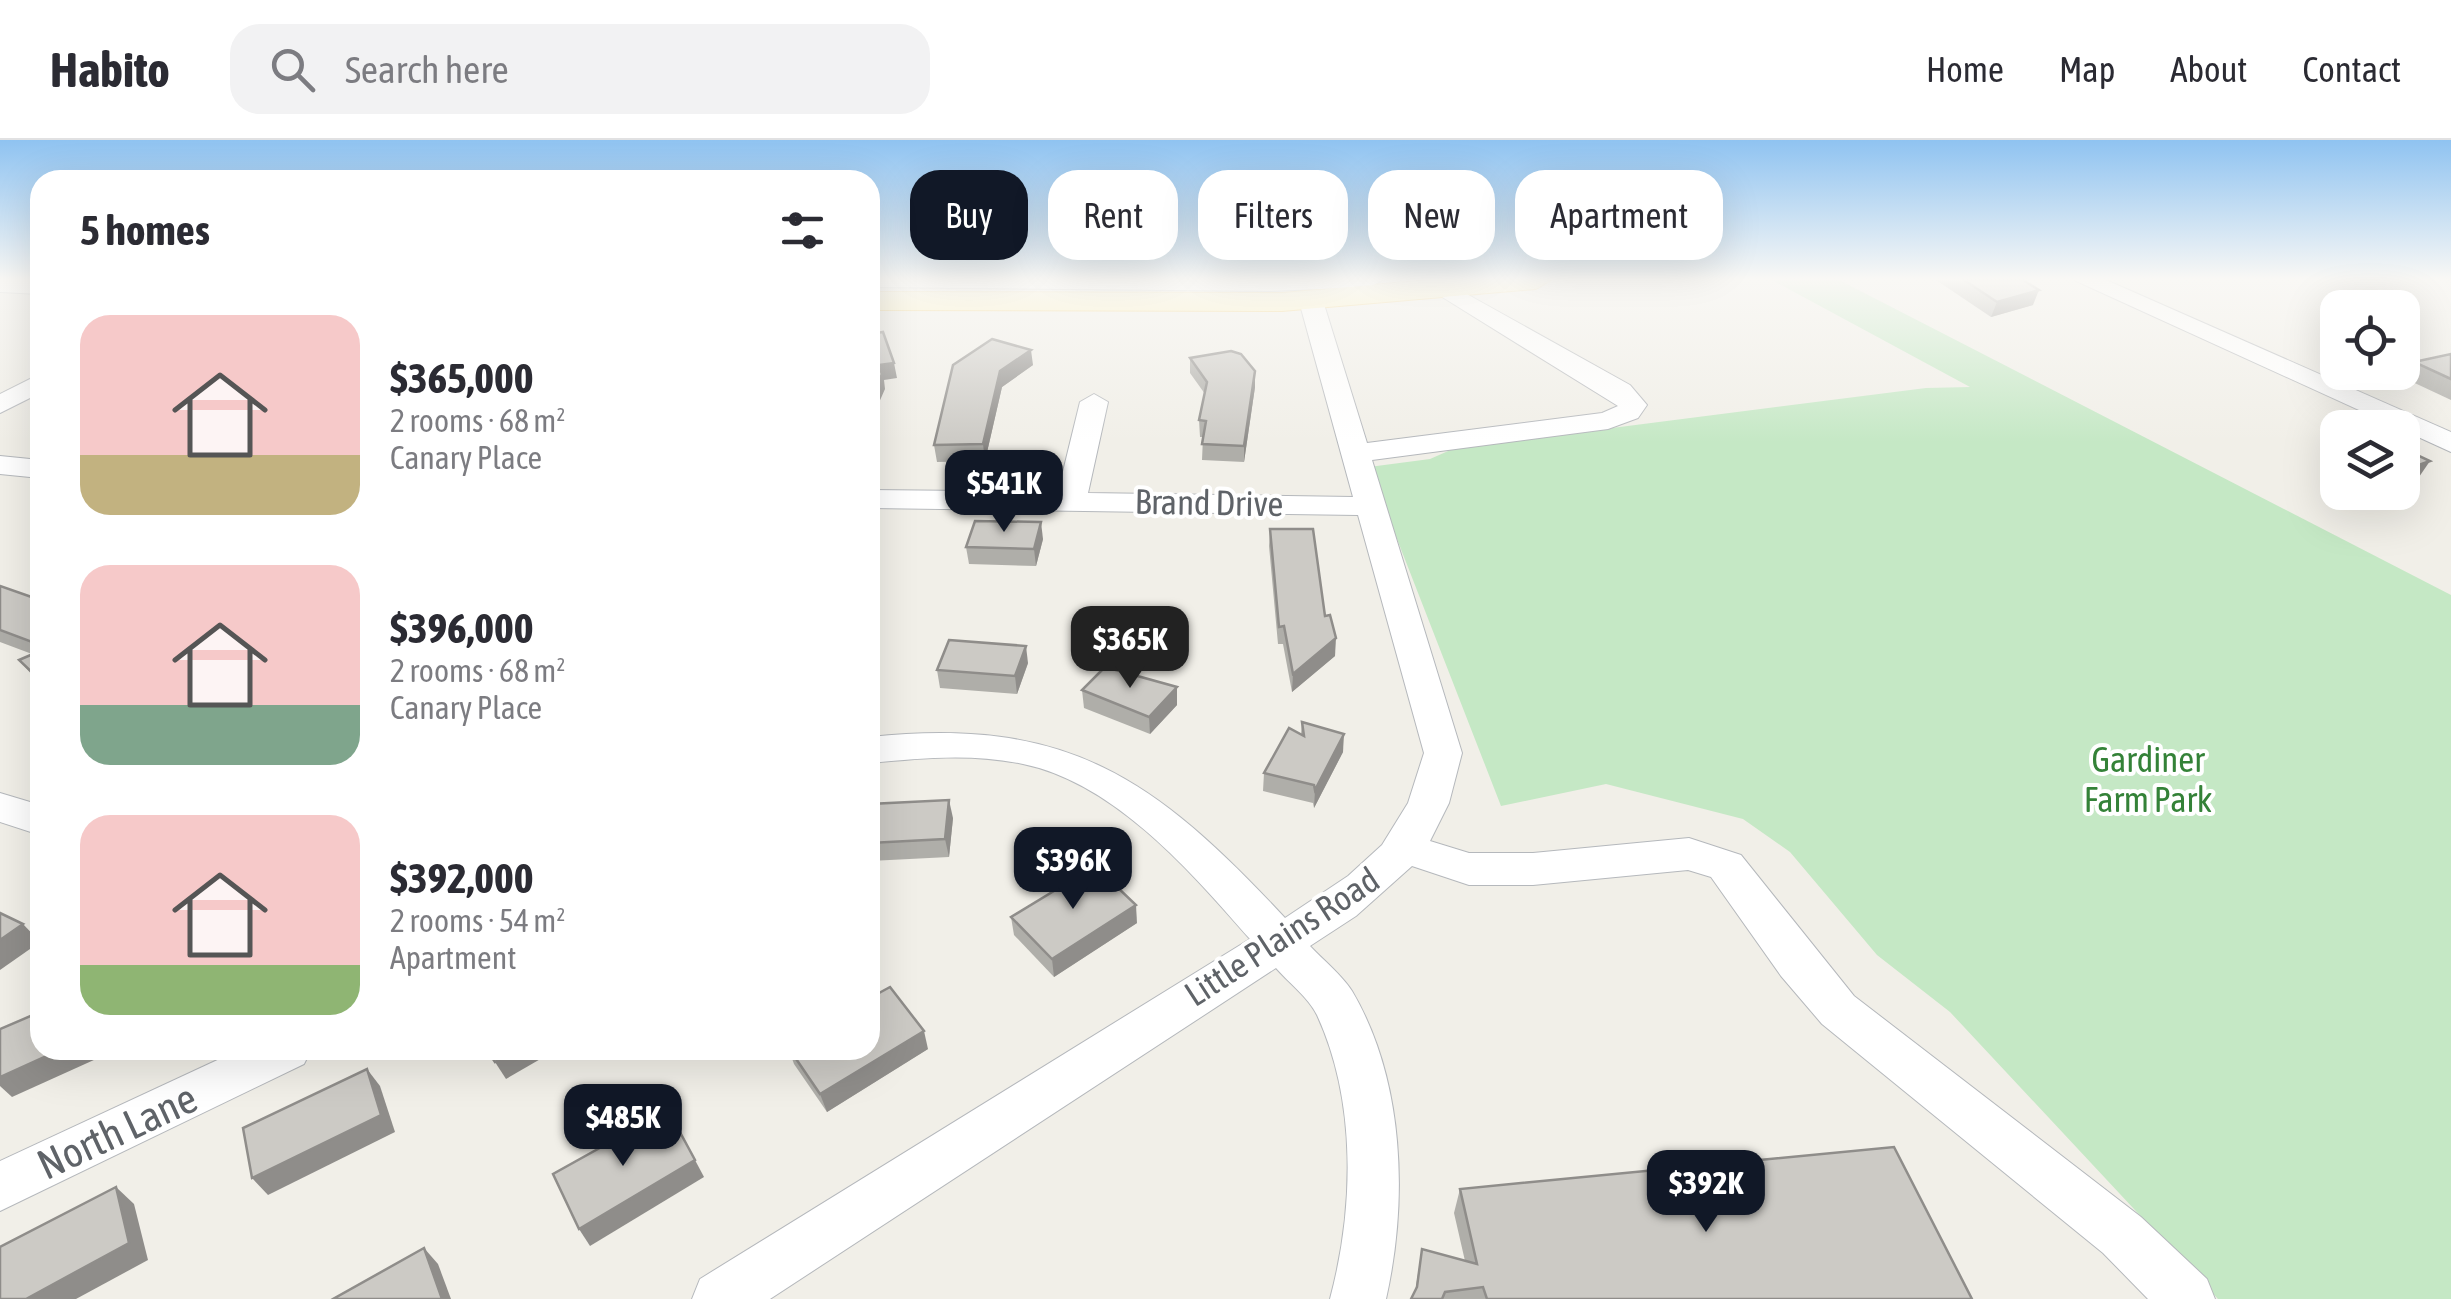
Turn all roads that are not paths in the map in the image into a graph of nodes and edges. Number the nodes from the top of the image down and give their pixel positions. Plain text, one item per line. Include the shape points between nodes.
1 (1320, 334) edge
2 (1523, 334) edge
3 (2207, 334) edge
4 (30, 388) edge
5 (1094, 402) dead end
6 (0, 405) edge
7 (2451, 443) edge
8 (1353, 454) junction
9 (0, 465) edge
10 (30, 468) edge
11 (880, 499) edge
12 (1071, 500) junction
13 (1368, 506) junction
14 (880, 749) edge
15 (0, 807) edge
16 (30, 817) edge
17 (1404, 848) junction
18 (1278, 939) junction
19 (266, 1060) edge
20 (0, 1187) edge
21 (720, 1299) edge
22 (1358, 1299) edge
23 (2187, 1299) edge

1 - 8 street, Little Plains Road
2 - 8 street via 1633,405 1608,420
3 - 7 street
4 - 6 street
5 - 12 street
8 - 13 street, Little Plains Road
9 - 10 street
11 - 12 street, Brand Drive
12 - 13 street, Brand Drive
13 - 17 street, Little Plains Road via 1443,753 1430,808
14 - 18 street via 948,741 1071,765 1197,857
15 - 16 street
17 - 18 street, Little Plains Road via 1390,868
17 - 23 street via 1469,869 1689,854 1726,866 1838,1010 2122,1235
18 - 21 street, Little Plains Road
18 - 22 street via 1336,1006 1370,1118 1371,1255
19 - 20 street, North Lane

